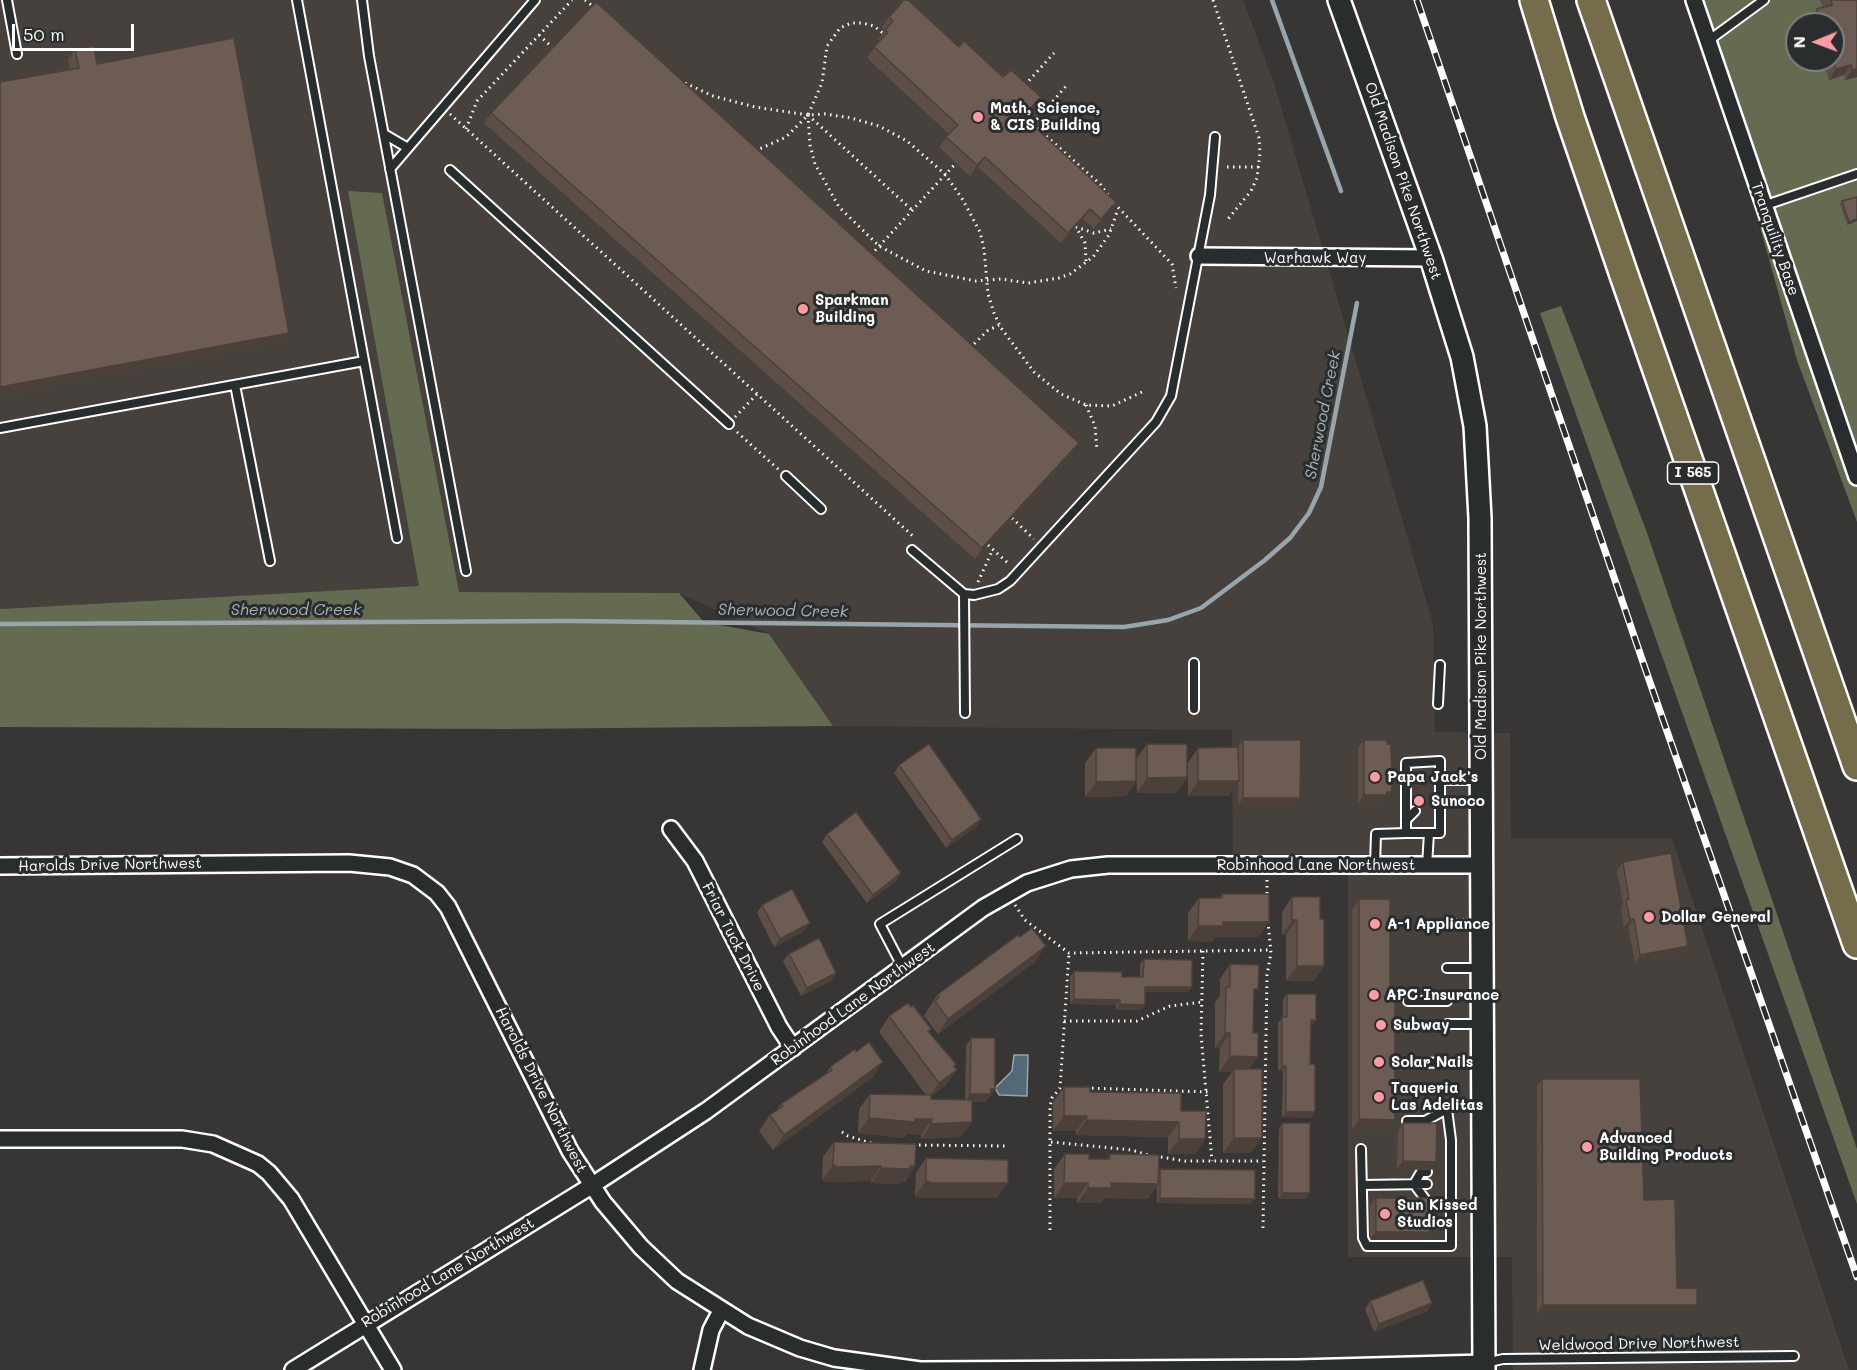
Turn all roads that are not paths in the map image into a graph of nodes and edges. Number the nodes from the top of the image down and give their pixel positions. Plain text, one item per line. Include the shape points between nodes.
1 (7, 0) edge
2 (297, 0) edge
3 (362, 0) edge
4 (535, 0) edge
5 (1339, 0) edge
6 (1534, 0) edge
7 (1591, 0) edge
8 (1694, 0) edge
9 (1764, 0) edge
10 (1708, 41) junction
11 (17, 54) dead end
12 (384, 134) junction
13 (1215, 137) dead end
14 (408, 148) junction
15 (390, 169) junction
16 (450, 170) dead end
17 (1857, 174) edge
18 (1763, 206) junction
19 (1199, 256) junction
20 (1431, 258) junction
21 (364, 361) junction
22 (235, 385) junction
23 (729, 424) road end
24 (0, 428) edge
25 (786, 476) road end
26 (1857, 477) edge
27 (821, 508) dead end
28 (397, 538) dead end
29 (912, 550) dead end
30 (270, 561) dead end
31 (466, 571) dead end
32 (964, 594) junction
33 (1194, 663) dead end
34 (1440, 665) dead end
35 (1438, 704) dead end
36 (1194, 709) dead end
37 (965, 713) dead end
38 (1857, 766) edge
39 (1481, 780) junction
40 (1440, 784) junction
41 (1430, 796) dead end
42 (1415, 811) dead end
43 (1406, 820) junction
44 (671, 829) dead end
45 (1406, 833) junction
46 (1429, 833) junction
47 (1017, 839) dead end
48 (1482, 865) junction
49 (0, 866) edge
50 (1427, 866) junction
51 (1375, 867) junction
52 (1447, 924) dead end
53 (1482, 924) junction
54 (1857, 944) edge
55 (903, 968) junction
56 (1447, 968) dead end
57 (1483, 968) junction
58 (1408, 1001) dead end
59 (1447, 1001) dead end
60 (1447, 1024) dead end
61 (1483, 1024) junction
62 (793, 1048) junction
63 (1483, 1062) junction
64 (1407, 1063) dead end
65 (1407, 1121) edge
66 (0, 1139) edge
67 (1361, 1149) dead end
68 (1427, 1172) edge
69 (1414, 1184) junction
70 (1427, 1184) dead end
71 (1362, 1185) junction
72 (591, 1186) junction
73 (1428, 1203) edge
74 (721, 1311) junction
75 (365, 1323) junction
76 (1794, 1356) dead end
77 (1484, 1366) edge
78 (1220, 1369) edge
79 (293, 1370) edge
80 (393, 1370) edge
81 (702, 1370) edge
82 (960, 1370) edge

1 - 11 lane
2 - 21 lane
3 - 12 lane
4 - 14 lane
5 - 20 main road, Old Madison Pike Northwest
6 - 54 highway, I 565 via 1621,267
7 - 38 highway
8 - 10 street, Tranquility Base
9 - 10 lane
10 - 18 street, Tranquility Base
12 - 14 lane
12 - 15 lane
13 - 19 lane
14 - 15 lane
15 - 31 lane
16 - 23 lane
17 - 18 lane
18 - 26 street, Tranquility Base
19 - 20 street, Warhawk Way
19 - 32 lane via 1171,396 1160,417 1010,581 986,592
20 - 39 main road, Old Madison Pike Northwest via 1462,357 1476,437
21 - 22 lane
21 - 28 lane
22 - 24 lane
22 - 30 lane
25 - 27 lane
29 - 32 lane
32 - 37 lane
33 - 36 lane
34 - 35 lane
39 - 40 lane
39 - 48 main road, Old Madison Pike Northwest
40 - 41 lane
40 - 43 lane via 1440,761 1406,763
40 - 46 lane via 1440,833
42 - 43 lane
43 - 45 lane
44 - 62 street, Friar Tuck Drive via 695,861
45 - 46 lane
45 - 51 lane via 1376,834
46 - 50 lane
47 - 55 lane via 880,924
48 - 50 street, Robinhood Lane Northwest
48 - 53 main road, Old Madison Pike Northwest
49 - 72 street, Harolds Drive Northwest via 349,863 390,867 413,875 432,888 448,907
50 - 51 street, Robinhood Lane Northwest
51 - 55 street, Robinhood Lane Northwest via 1094,866 1058,872 1007,893
52 - 53 lane
53 - 57 main road, Old Madison Pike Northwest
55 - 62 street, Robinhood Lane Northwest
56 - 57 lane
57 - 61 main road, Old Madison Pike Northwest
58 - 59 lane
60 - 61 lane
61 - 63 main road, Old Madison Pike Northwest
62 - 72 street, Robinhood Lane Northwest
63 - 64 lane
63 - 77 main road, Old Madison Pike Northwest
65 - 71 lane via 1425,1121 1447,1109 1451,1140 1451,1246 1367,1246 1363,1238
66 - 75 street via 182,1139 213,1144 245,1156 269,1173 291,1199
67 - 71 lane
68 - 69 lane via 1421,1172
69 - 70 lane
69 - 71 lane
69 - 73 lane
72 - 74 street, Harolds Drive Northwest via 664,1270
72 - 75 street, Robinhood Lane Northwest
74 - 81 street via 709,1336
74 - 82 street, Harolds Drive Northwest via 764,1334 817,1354 886,1367
75 - 79 street, Robinhood Lane Northwest
75 - 80 street
76 - 77 lane, Weldwood Drive Northwest via 1509,1359
77 - 78 street, Harolds Drive Northwest
78 - 82 street, Harolds Drive Northwest

